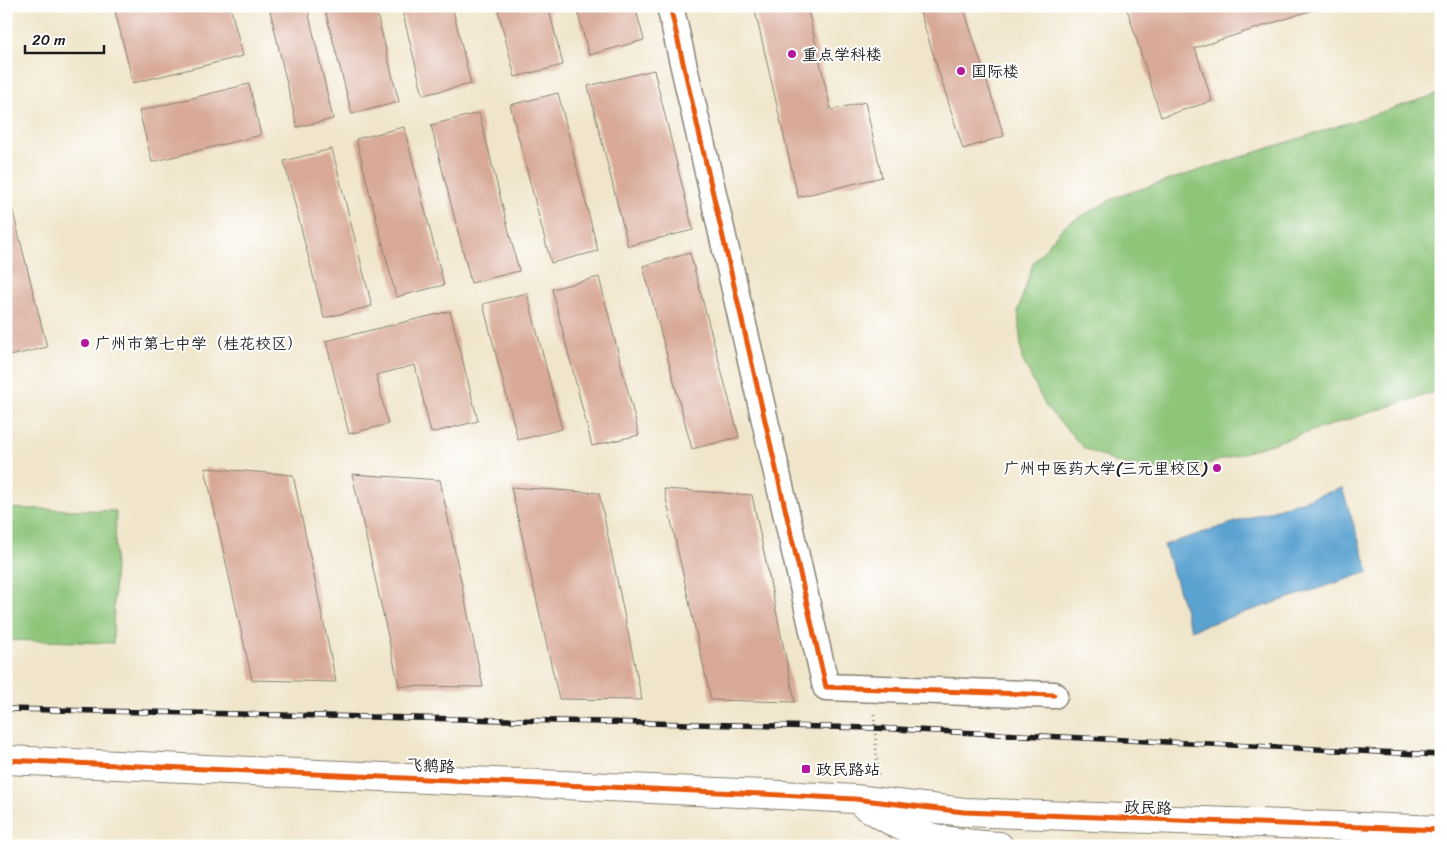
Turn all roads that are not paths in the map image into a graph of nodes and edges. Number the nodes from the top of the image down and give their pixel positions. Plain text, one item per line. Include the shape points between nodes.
1 (670, 6) edge
2 (1054, 695) dead end
3 (6, 760) edge
4 (867, 801) junction
5 (1441, 830) edge
6 (999, 846) edge

1 - 2 street via 826,686
3 - 4 street, 飞鹅路
4 - 5 street, 政民路 via 964,812
4 - 6 street via 902,827 956,842

